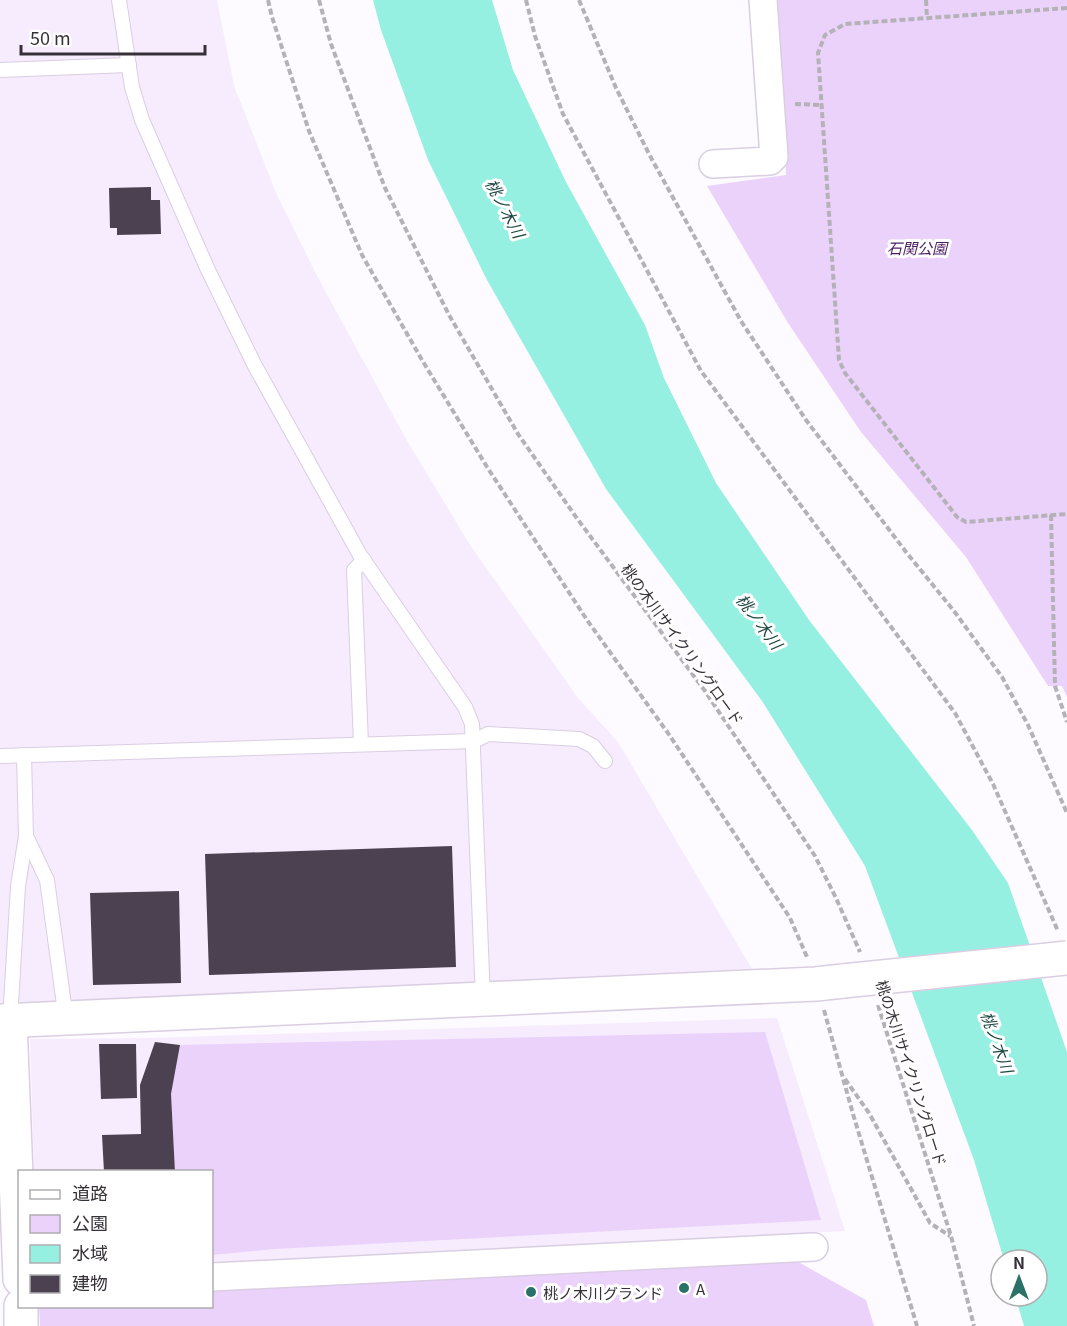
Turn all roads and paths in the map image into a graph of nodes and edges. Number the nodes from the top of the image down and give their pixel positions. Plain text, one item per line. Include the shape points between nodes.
1 (118, 0) edge
2 (268, 0) edge
3 (319, 0) edge
4 (526, 0) edge
5 (579, 0) edge
6 (763, 0) edge
7 (926, 0) edge
8 (1067, 8) edge
9 (927, 18) junction
10 (129, 65) junction
11 (0, 70) edge
12 (713, 164) dead end
13 (1067, 514) edge
14 (1051, 515) junction
15 (364, 561) junction
16 (1067, 722) edge
17 (474, 741) junction
18 (361, 744) junction
19 (24, 755) junction
20 (0, 756) edge
21 (605, 762) dead end
22 (1067, 813) edge
23 (26, 836) junction
24 (1062, 945) edge
25 (840, 974) junction
26 (483, 1000) junction
27 (877, 1002) dead end
28 (66, 1019) junction
29 (5, 1021) edge
30 (843, 1076) junction
31 (951, 1236) junction
32 (18, 1245) edge
33 (814, 1247) dead end
34 (213, 1277) edge
35 (21, 1308) edge
36 (21, 1326) edge
37 (917, 1326) edge
38 (974, 1326) edge

1 - 10 lane
2 - 25 path via 309,131 362,255 422,360 487,467 587,620 670,736 802,943
3 - 25 path, 桃の木川サイクリングロード via 331,45 385,188 449,315 518,434 705,691 815,856 836,898
4 - 24 path via 563,114 701,371 955,714 993,784
5 - 22 path via 644,144 741,321 806,420 1002,677 1028,724
6 - 12 street via 774,157 770,161
7 - 9 path
8 - 9 path
9 - 14 path via 844,24 825,35 818,53 839,360 844,373 957,517 966,522
10 - 11 lane
10 - 15 lane via 142,120 208,270 255,366
13 - 14 path
14 - 16 path via 1056,686
15 - 17 lane via 465,706
15 - 18 lane via 354,570
17 - 18 lane
17 - 21 lane via 488,734 579,739 592,746
17 - 26 lane
18 - 19 lane
19 - 20 lane
19 - 23 lane
23 - 28 lane via 47,880
23 - 29 lane
24 - 25 street, bridge
25 - 26 street
25 - 30 path
26 - 28 street
27 - 31 path, 桃の木川サイクリングロード
28 - 29 street
29 - 32 street
30 - 31 path via 869,1113 930,1222
30 - 37 path
31 - 38 path, 桃の木川サイクリングロード
33 - 34 street
35 - 36 street

